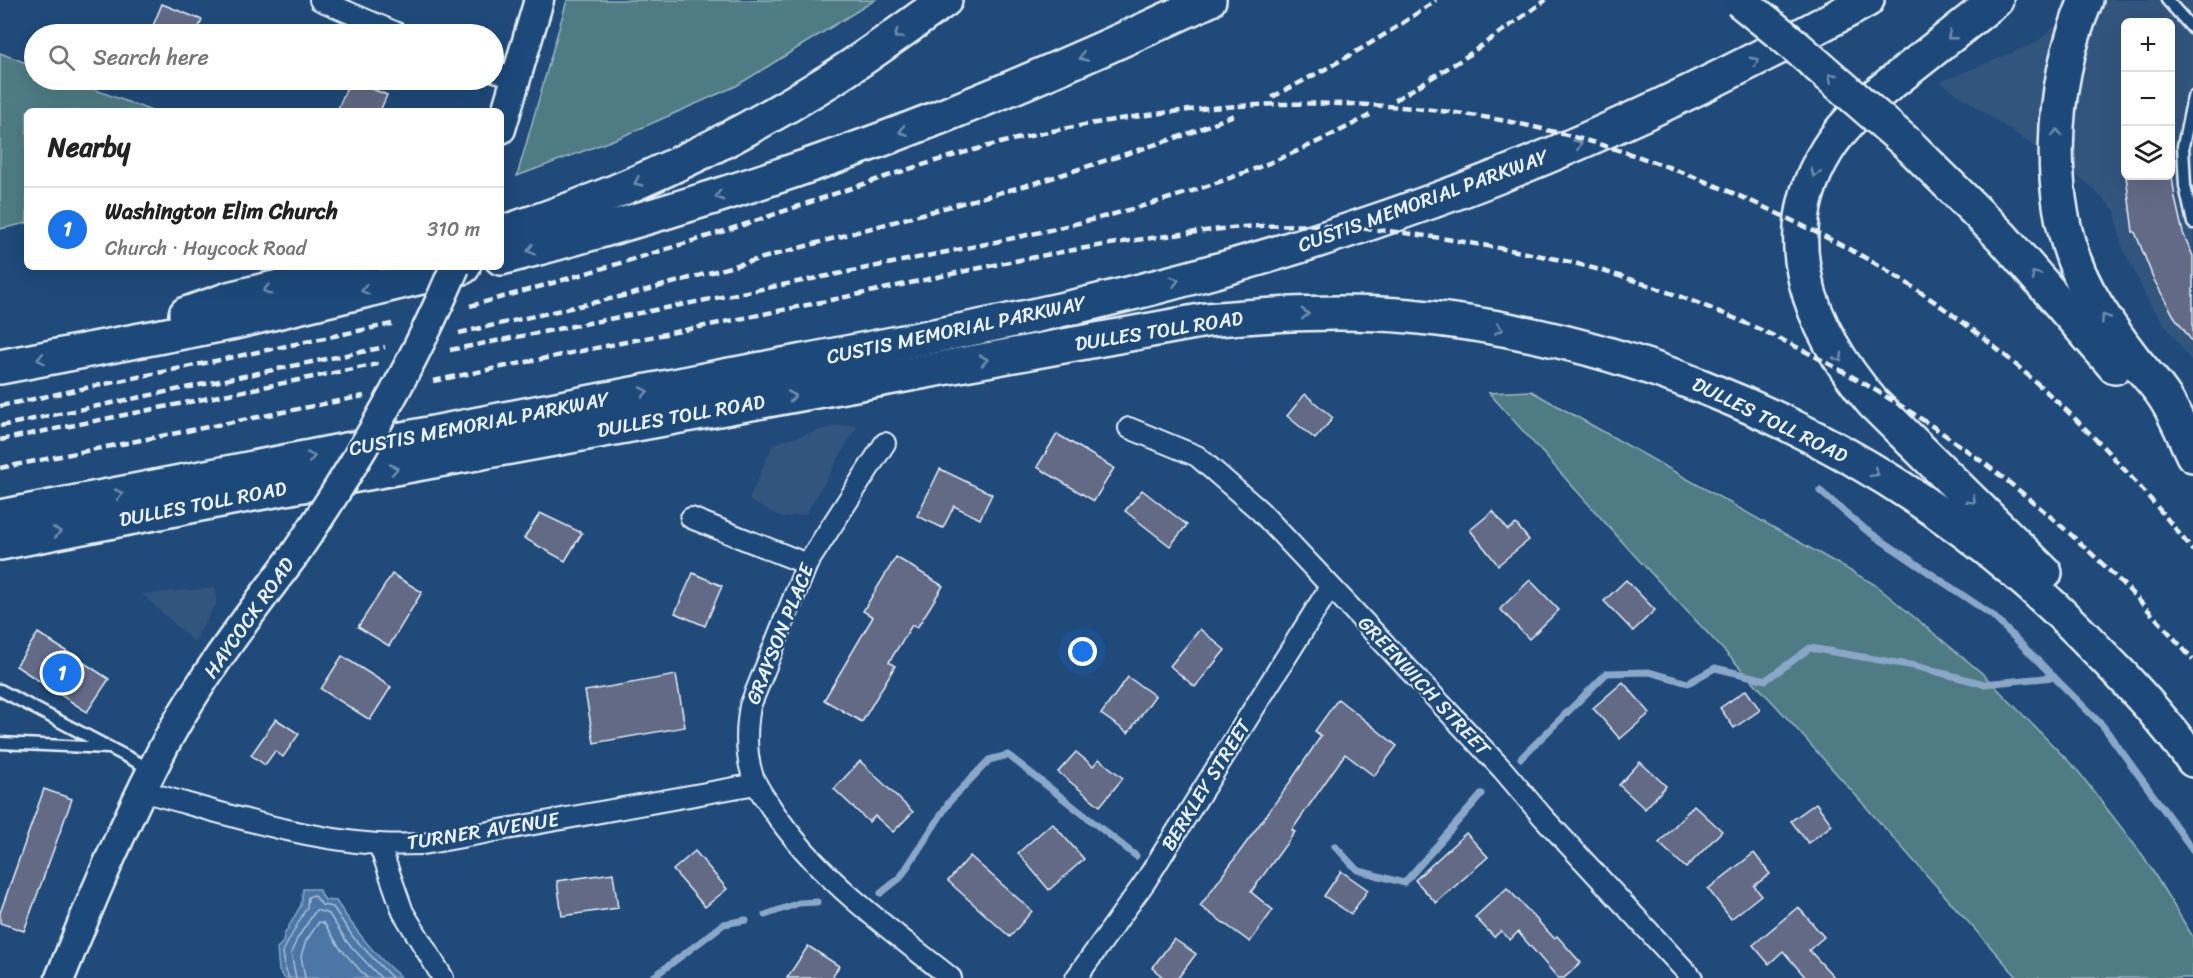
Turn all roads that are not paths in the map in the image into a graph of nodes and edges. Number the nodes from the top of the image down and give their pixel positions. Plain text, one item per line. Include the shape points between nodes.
1 (320, 0) edge
2 (539, 0) edge
3 (945, 0) edge
4 (1209, 0) edge
5 (1739, 0) edge
6 (1867, 0) edge
7 (1996, 0) edge
8 (2086, 0) edge
9 (2167, 0) edge
10 (376, 24) edge
11 (2193, 29) edge
12 (505, 74) edge
13 (504, 90) edge
14 (2193, 97) edge
15 (503, 108) edge
16 (2193, 223) edge
17 (504, 232) edge
18 (504, 257) edge
19 (351, 270) edge
20 (451, 270) edge
21 (454, 270) edge
22 (83, 350) junction
23 (0, 367) edge
24 (1130, 428) dead end
25 (885, 443) dead end
26 (2193, 455) edge
27 (2193, 465) edge
28 (0, 517) edge
29 (691, 518) dead end
30 (0, 543) edge
31 (807, 564) junction
32 (1330, 587) junction
33 (0, 690) edge
34 (0, 743) edge
35 (112, 748) junction
36 (2188, 752) edge
37 (147, 780) junction
38 (756, 784) junction
39 (379, 844) junction
40 (60, 978) edge
41 (442, 978) edge
42 (951, 978) edge
43 (1076, 978) edge
44 (1692, 978) edge

1 - 10 street
2 - 12 main road
3 -> 17 highway via 828,82 725,141 579,207
4 -> 18 highway via 992,96 813,165
27 -> 5 highway, bridge via 2115,366 2002,237 1908,144
28 -> 6 highway, CUSTIS MEMORIAL PARKWAY via 1019,319 1219,269 1422,205 1541,160 1729,74
7 -> 36 highway via 1876,95 1829,147 1804,206 1800,246 1805,283 1821,325 1855,382 2095,623
26 -> 8 highway via 2165,397 2117,337 2088,290 2065,230 2058,173 2057,112 2067,53
9 - 11 lane
13 - 15 main road
14 - 16 lane via 2182,146
19 -> 22 highway via 232,298
20 -> 22 highway via 235,322
21 - 37 main road, HAYCOCK ROAD, bridge via 426,333 351,470 226,646
22 -> 23 highway
24 - 32 street, GREENWICH STREET via 1197,456 1260,511
25 - 31 street, GRAYSON PLACE
29 - 31 street
30 -> 36 highway, DULLES TOLL ROAD via 1206,320 1287,314 1410,316 1490,326 1641,364 1754,408 1827,446 1942,515 2037,591 2115,668
31 - 38 street, GRAYSON PLACE via 750,706 746,750
32 - 43 street, BERKLEY STREET via 1151,873
32 - 44 street, GREENWICH STREET
33 - 35 lane
34 - 35 lane
35 - 37 lane
37 - 39 street, TURNER AVENUE via 272,826
37 - 40 main road, HAYCOCK ROAD via 95,890
38 - 39 street, TURNER AVENUE via 423,844
38 - 42 street, GRAYSON PLACE via 804,852 859,905
39 - 41 street via 403,912

